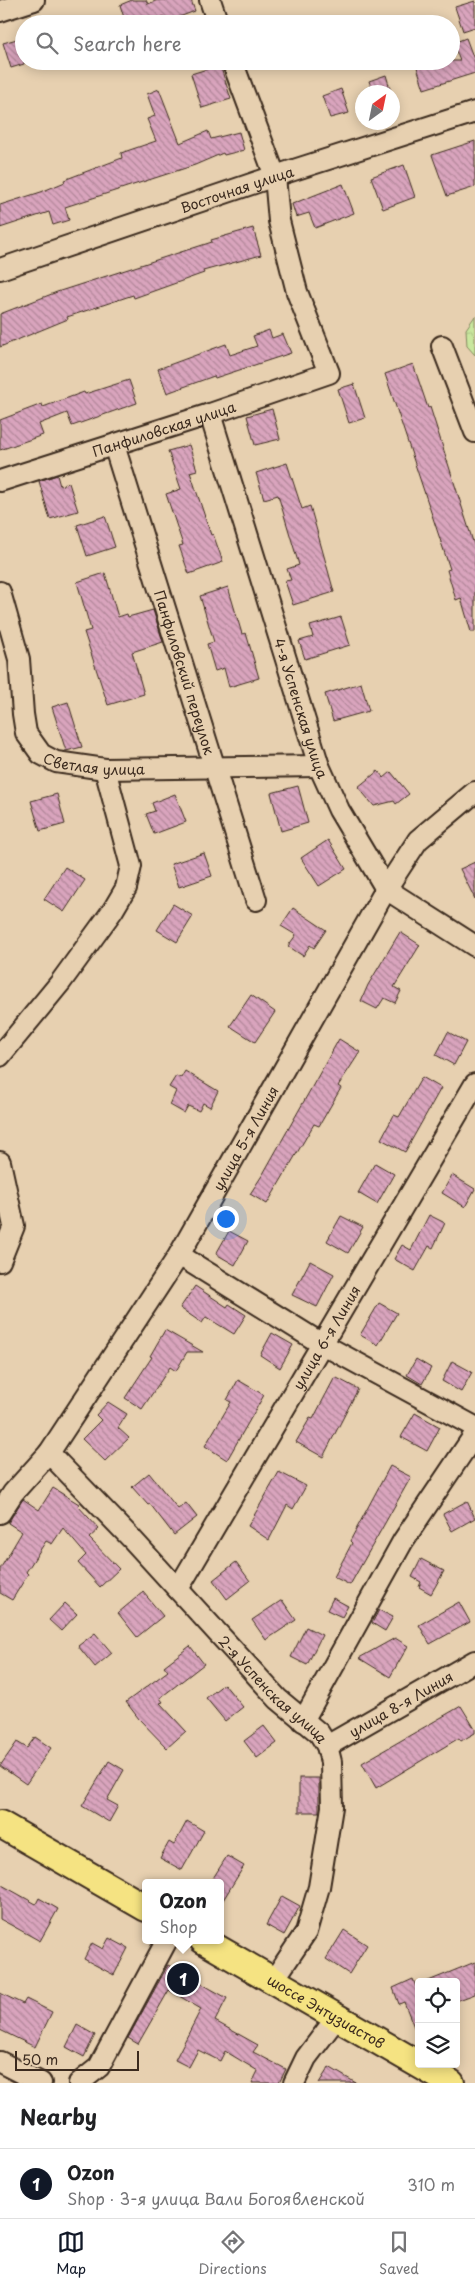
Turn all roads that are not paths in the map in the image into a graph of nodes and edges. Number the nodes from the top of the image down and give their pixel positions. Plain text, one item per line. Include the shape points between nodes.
1 (34, 0) edge
2 (210, 0) edge
3 (0, 11) edge
4 (215, 15) edge
5 (235, 70) edge
6 (475, 112) edge
7 (275, 176) junction
8 (0, 269) edge
9 (442, 346) dead end
10 (210, 414) junction
11 (475, 432) edge
12 (114, 445) junction
13 (0, 481) edge
14 (0, 592) edge
15 (319, 766) junction
16 (215, 768) junction
17 (106, 769) junction
18 (475, 792) edge
19 (386, 889) junction
20 (256, 900) dead end
21 (475, 946) edge
22 (0, 1056) edge
23 (475, 1084) edge
24 (0, 1162) edge
25 (179, 1256) junction
26 (0, 1261) edge
27 (322, 1344) junction
28 (475, 1427) edge
29 (475, 1434) edge
30 (49, 1452) junction
31 (6, 1489) edge
32 (0, 1513) edge
33 (178, 1589) junction
34 (475, 1661) edge
35 (303, 1722) junction
36 (327, 1746) junction
37 (0, 1824) edge
38 (142, 1906) edge
39 (165, 1944) edge
40 (209, 1944) edge
41 (273, 1981) junction
42 (337, 2018) junction
43 (0, 2062) edge
44 (33, 2082) edge
45 (79, 2083) edge
46 (294, 2083) edge
47 (450, 2083) edge

1 - 3 street
2 - 4 street
5 - 7 street
6 - 7 street, Восточная улица
7 - 8 street, Восточная улица
7 - 10 street, Панфиловская улица via 279,221 297,292 329,373
9 - 11 street
10 - 12 street, Панфиловская улица
10 - 15 street, 4-я Успенская улица
12 - 13 street, Панфиловская улица
12 - 16 street, Панфиловский переулок
14 - 17 street, Светлая улица via 19,659 26,733 41,754 56,762
15 - 16 street, Светлая улица
15 - 19 street, 4-я Успенская улица via 339,810
16 - 17 street, Светлая улица
16 - 20 street, Панфиловский переулок
17 - 22 street via 131,866 126,888 114,910 60,983
18 - 19 street, улица 5-я Линия via 418,840
19 - 21 street, 4-я Успенская улица
19 - 25 street, улица 5-я Линия
23 - 27 street, улица 6-я Линия
24 - 26 street via 14,1226
25 - 27 street
25 - 30 street, улица 5-я Линия
27 - 28 street
27 - 33 street, улица 6-я Линия
29 - 35 street via 403,1541
30 - 31 street, улица 5-я Линия
30 - 33 street, 2-я Успенская улица
31 - 32 street, улица 5-я Линия
33 - 35 street, 2-я Успенская улица
34 - 36 street, улица 8-я Линия
35 - 36 street, 2-я Успенская улица via 319,1733
36 - 41 street, 2-я Успенская улица via 331,1762 332,1807 319,1887 306,1932
37 - 38 main road
39 - 45 street via 98,2067
40 - 41 main road, шоссе Энтузиастов
41 - 42 main road, шоссе Энтузиастов
42 - 46 street via 306,2058
42 - 47 main road, шоссе Энтузиастов
43 - 44 street

